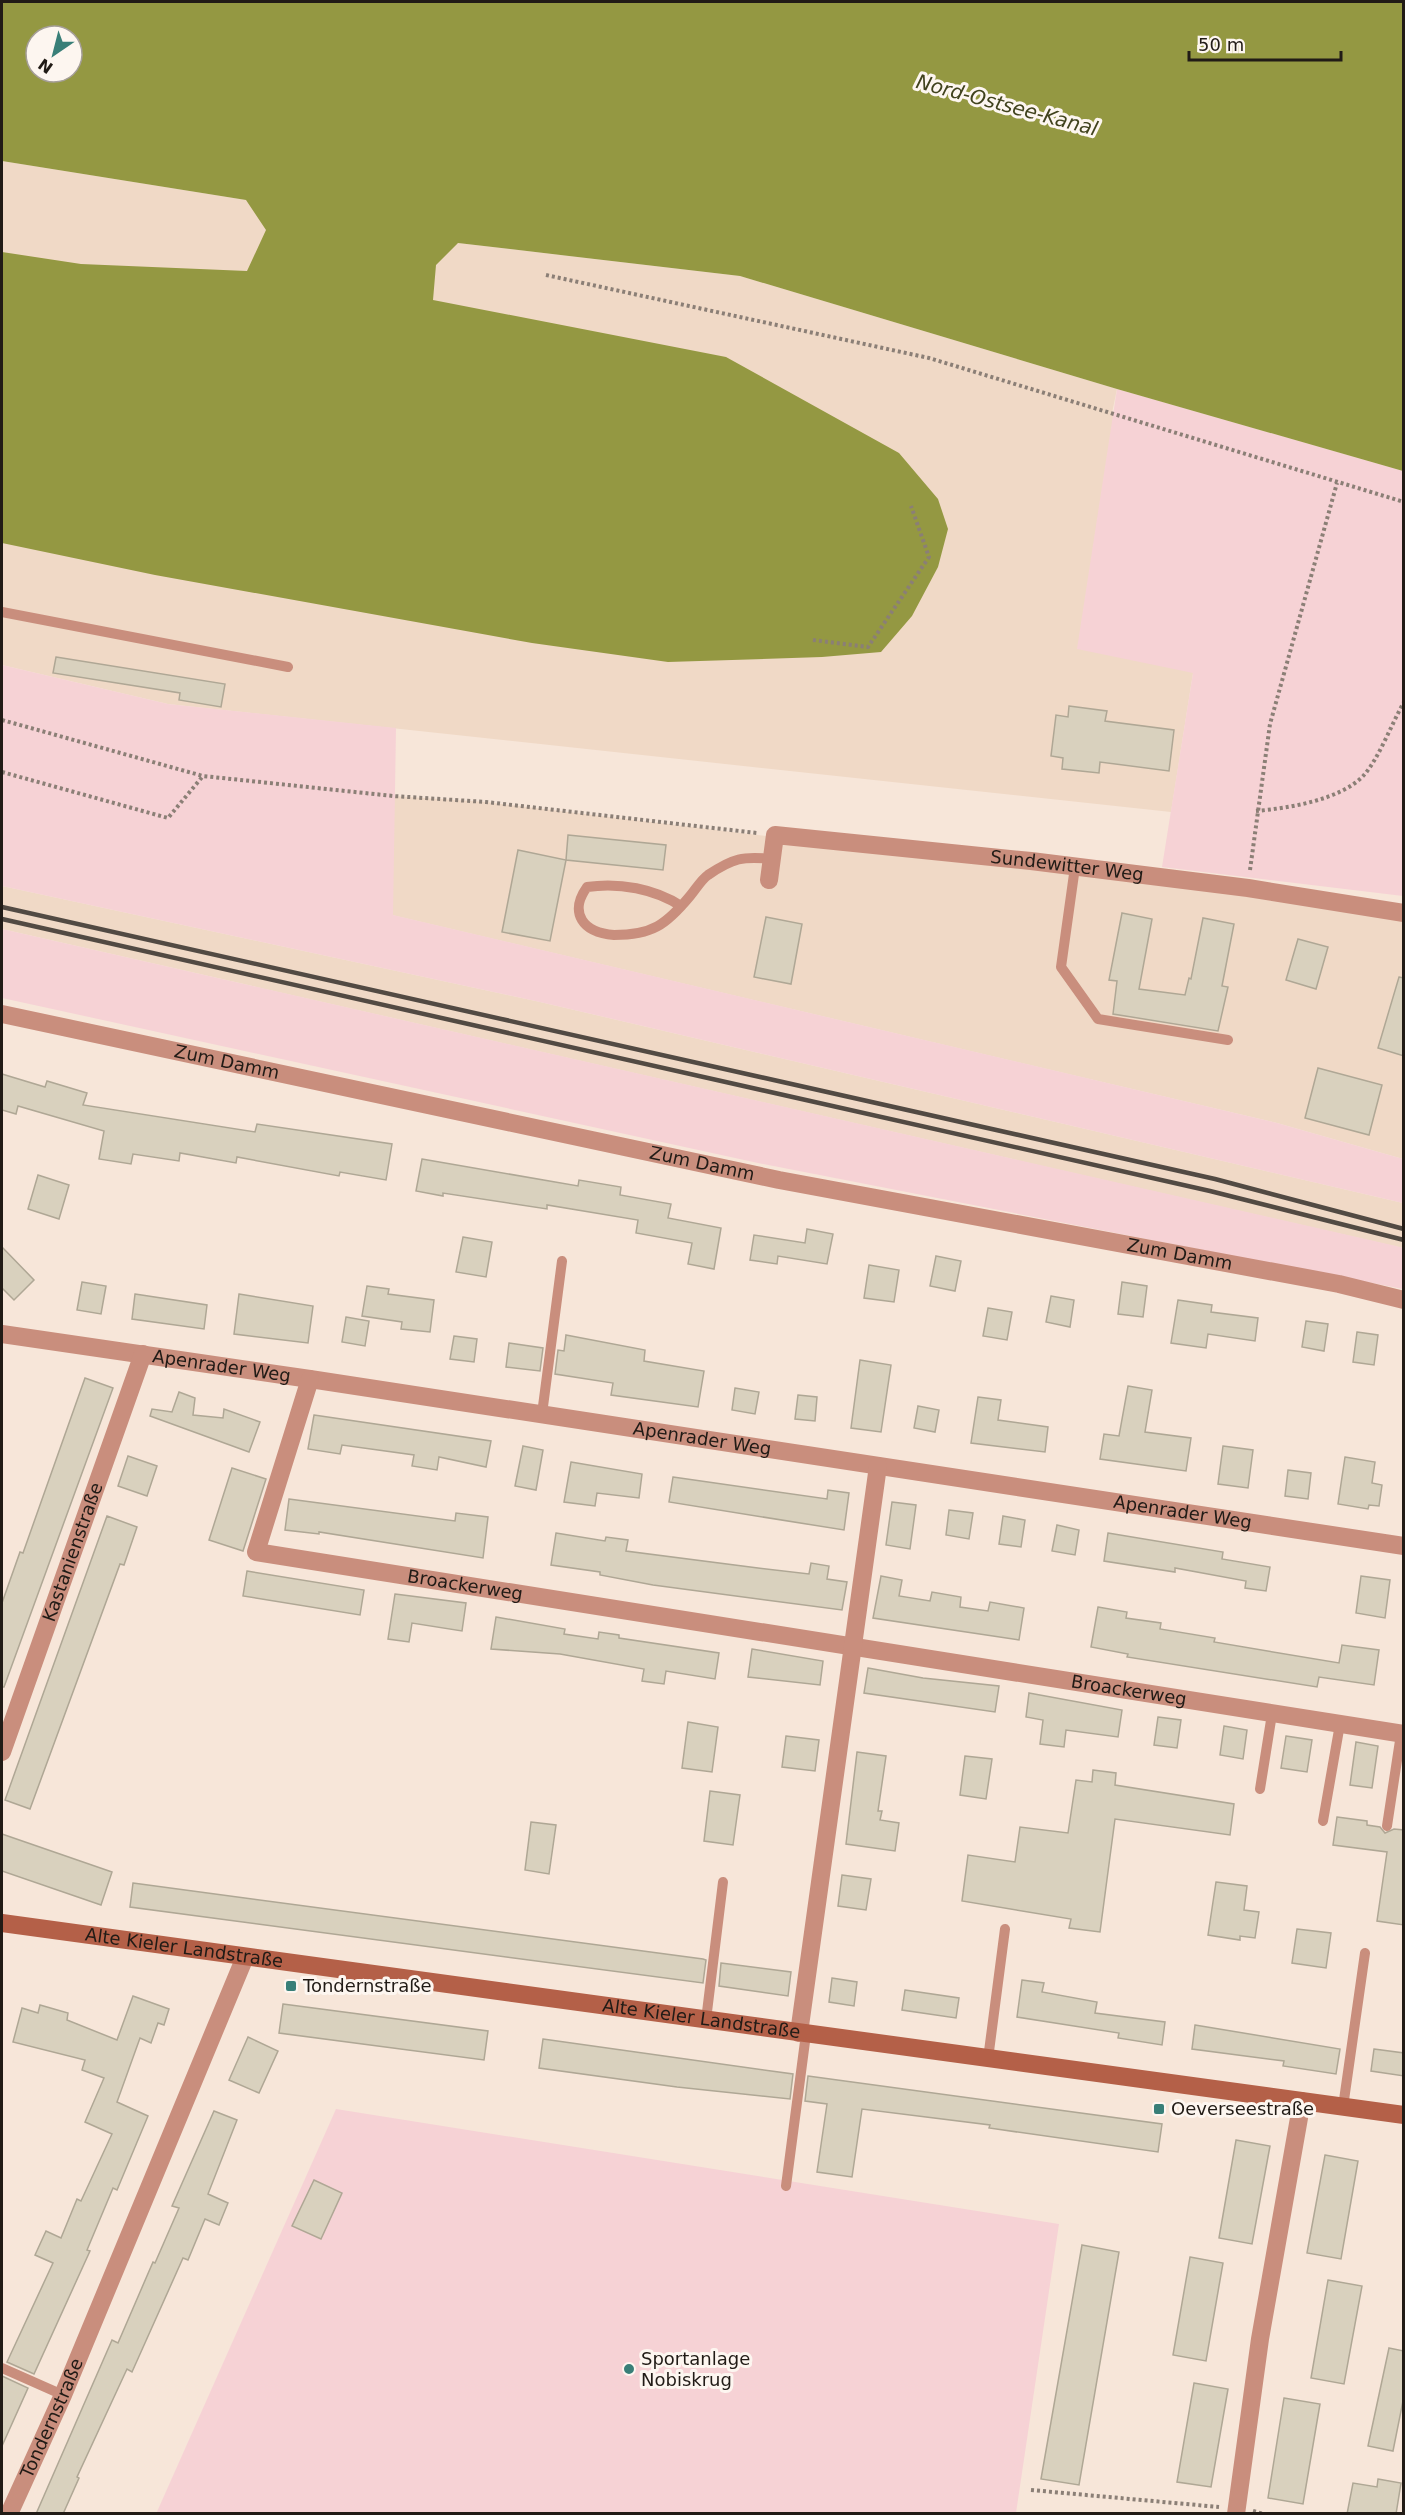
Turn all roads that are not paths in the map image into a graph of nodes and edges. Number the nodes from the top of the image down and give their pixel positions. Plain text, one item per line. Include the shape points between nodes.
1 (2, 612) edge
2 (288, 667) dead end
3 (772, 859) junction
4 (1075, 867) junction
5 (769, 880) dead end
6 (681, 906) junction
7 (1404, 914) edge
8 (2, 1014) edge
9 (1228, 1040) dead end
10 (562, 1261) dead end
11 (1404, 1300) edge
12 (2, 1334) edge
13 (143, 1354) junction
14 (310, 1378) junction
15 (542, 1414) junction
16 (878, 1466) junction
17 (1404, 1546) edge
18 (853, 1646) junction
19 (1272, 1714) junction
20 (1340, 1724) junction
21 (1402, 1734) edge
22 (2, 1752) edge
23 (1260, 1789) dead end
24 (1323, 1821) dead end
25 (1387, 1826) dead end
26 (723, 1882) dead end
27 (2, 1923) edge
28 (1005, 1929) dead end
29 (1365, 1953) dead end
30 (245, 1958) junction
31 (706, 2020) junction
32 (802, 2033) junction
33 (988, 2059) junction
34 (1302, 2101) junction
35 (1343, 2107) junction
36 (1404, 2115) edge
37 (786, 2186) dead end
38 (2, 2368) edge
39 (63, 2395) junction
40 (1236, 2511) edge
41 (9, 2514) edge

1 - 2 lane
3 - 4 street, Sundewitter Weg via 775,835
3 - 5 street
3 - 6 lane via 742,856 706,876
4 - 7 street, Sundewitter Weg via 1248,888
4 - 9 lane via 1061,967 1098,1019
6 - 6 lane via 659,927 638,935 609,934 588,928 578,908 587,887 597,885 632,888 664,896
8 - 11 street, Zum Damm via 779,1180 1339,1284
10 - 15 lane
12 - 13 street, Apenrader Weg
13 - 14 street, Apenrader Weg
13 - 22 street, Kastanienstraße
14 - 15 street, Apenrader Weg
14 - 18 street, Broackerweg via 256,1552
15 - 16 street, Apenrader Weg
16 - 17 street, Apenrader Weg
16 - 18 street
18 - 19 street, Broackerweg
18 - 32 street
19 - 20 street, Broackerweg
19 - 23 lane
20 - 21 street, Broackerweg
20 - 24 lane
21 - 25 lane
26 - 31 lane
27 - 30 street, Alte Kieler Landstraße
28 - 33 lane
29 - 35 lane
30 - 31 street, Alte Kieler Landstraße
30 - 39 street, Tondernstraße
31 - 32 street, Alte Kieler Landstraße
32 - 33 street, Alte Kieler Landstraße
32 - 37 lane
33 - 34 street, Alte Kieler Landstraße
34 - 35 street, Alte Kieler Landstraße
34 - 40 street via 1260,2339
35 - 36 street, Alte Kieler Landstraße
38 - 39 lane
39 - 41 street, Tondernstraße

